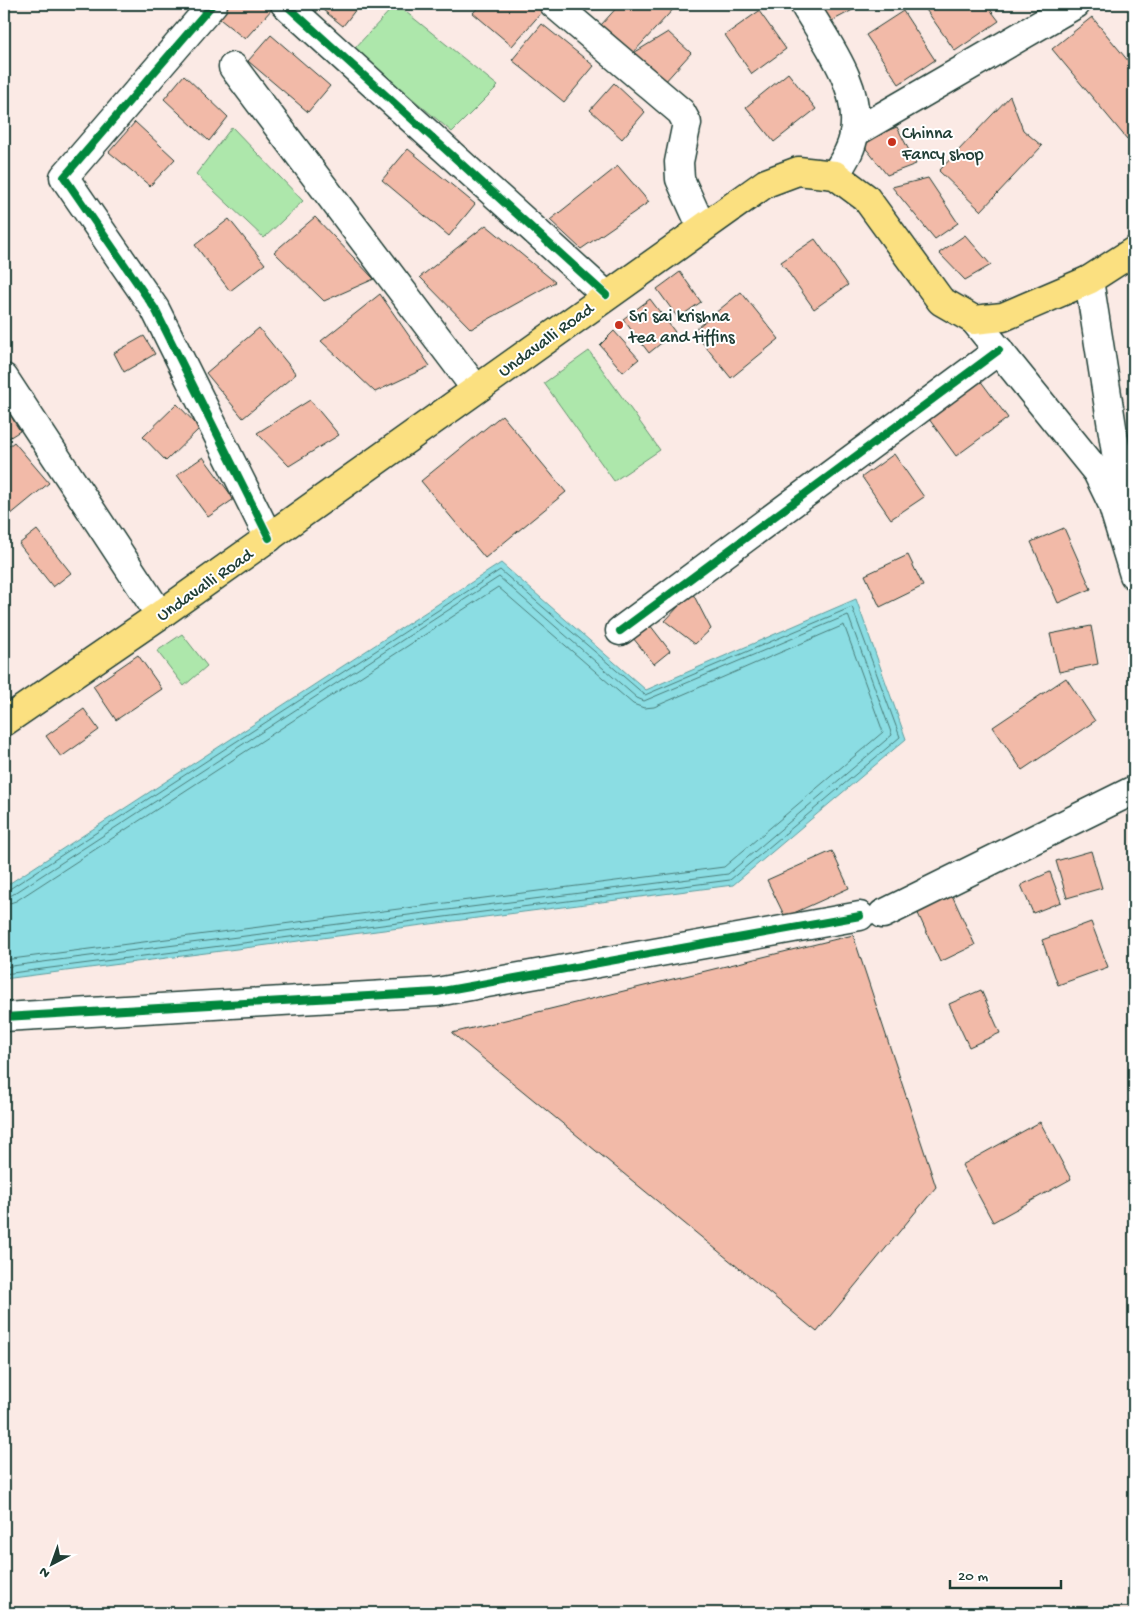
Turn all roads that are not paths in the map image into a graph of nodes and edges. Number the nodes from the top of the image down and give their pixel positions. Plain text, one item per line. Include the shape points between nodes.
1 (213, 4) edge
2 (285, 4) edge
3 (554, 4) edge
4 (804, 4) edge
5 (1076, 4) edge
6 (233, 67) dead end
7 (854, 133) junction
8 (835, 175) junction
9 (702, 228) junction
10 (1134, 251) edge
11 (1089, 280) junction
12 (606, 295) junction
13 (974, 320) junction
14 (999, 350) junction
15 (4, 378) edge
16 (476, 389) junction
17 (269, 538) junction
18 (1134, 570) edge
19 (1134, 575) edge
20 (160, 615) junction
21 (620, 631) dead end
22 (4, 722) edge
23 (1134, 790) edge
24 (4, 1017) edge

1 - 17 street via 64,177 155,310
2 - 12 street
3 - 9 street via 681,112 687,123 678,162 680,179
4 - 7 street via 846,78 854,106
5 - 7 street
6 - 16 street
7 - 8 street via 848,154
8 - 9 main road, Undavalli Road via 798,171 766,183
8 - 13 main road via 866,198 941,301
9 - 12 main road, Undavalli Road
10 - 11 main road
11 - 13 main road via 1003,317
11 - 18 street
12 - 16 main road, Undavalli Road
13 - 14 street
14 - 18 street via 1097,472 1112,503
14 - 21 street
15 - 20 street
16 - 17 main road, Undavalli Road
17 - 20 main road, Undavalli Road
18 - 19 street
20 - 22 main road, Undavalli Road
23 - 24 street via 872,915 437,992

